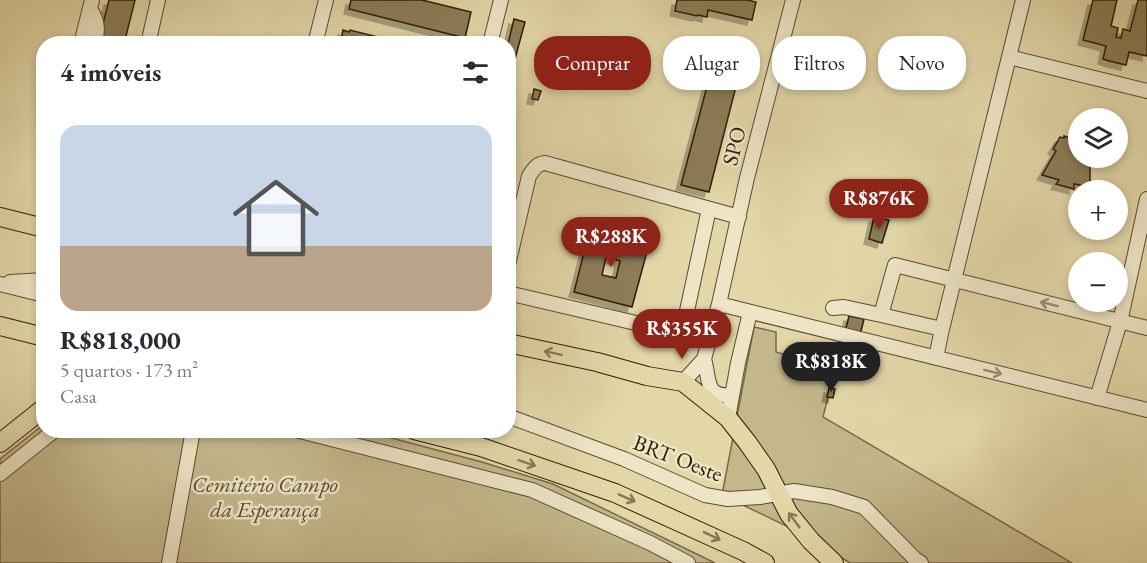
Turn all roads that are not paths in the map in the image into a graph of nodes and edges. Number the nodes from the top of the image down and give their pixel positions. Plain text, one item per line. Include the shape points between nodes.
1 (158, 0) edge
2 (326, 0) edge
3 (501, 0) edge
4 (793, 0) edge
5 (1023, 0) edge
6 (91, 4) edge
7 (83, 36) edge
8 (96, 36) edge
9 (150, 36) edge
10 (317, 36) edge
11 (492, 36) edge
12 (1009, 57) junction
13 (1147, 91) edge
14 (1147, 199) edge
15 (709, 209) junction
16 (0, 217) edge
17 (739, 217) junction
18 (0, 226) edge
19 (36, 226) edge
20 (516, 231) edge
21 (36, 233) edge
22 (36, 281) edge
23 (954, 281) junction
24 (0, 284) edge
25 (36, 293) edge
26 (516, 295) edge
27 (719, 304) junction
28 (833, 308) dead end
29 (750, 312) junction
30 (881, 315) junction
31 (1120, 322) junction
32 (0, 326) edge
33 (1147, 328) edge
34 (942, 329) junction
35 (22, 332) junction
36 (682, 334) junction
37 (36, 335) edge
38 (708, 342) junction
39 (36, 344) edge
40 (516, 346) edge
41 (936, 358) junction
42 (704, 359) junction
43 (683, 382) junction
44 (732, 395) junction
45 (1097, 398) junction
46 (1147, 410) edge
47 (36, 414) edge
48 (728, 418) junction
49 (516, 419) edge
50 (45, 438) edge
51 (192, 438) edge
52 (327, 438) edge
53 (446, 438) edge
54 (0, 443) edge
55 (0, 474) edge
56 (778, 494) junction
57 (169, 563) edge
58 (688, 563) edge
59 (765, 563) edge
60 (834, 563) edge
61 (921, 563) edge

1 - 9 street
2 - 10 street
3 - 11 street
4 - 17 street, SPO
5 - 12 street
6 - 7 street
6 - 8 street
12 - 13 street
12 - 23 street
14 - 31 street
15 - 17 street
15 - 20 street via 542,163 529,176
15 - 36 street
16 - 19 main road
17 - 27 street, SPO
18 - 21 main road
22 - 24 street
23 - 30 street via 895,265
31 -> 23 street
23 - 34 street
24 - 25 street
26 - 36 street
27 - 29 street
27 - 38 street, SPO
28 - 30 street
29 - 41 street
29 - 44 street
30 - 34 street
31 - 33 street
31 - 45 street
32 - 35 main road
34 - 41 street
35 - 37 main road
35 - 39 main road
36 - 38 street
38 - 42 street, SPO
43 -> 40 main road
41 -> 45 street
42 - 43 street, SPO
42 - 44 street via 711,390
43 - 48 main road
44 - 48 street
45 - 46 street
47 - 54 main road
48 - 56 main road via 766,469
49 - 56 street, BRT Oeste via 624,459 705,495 728,499
50 - 55 street
51 - 57 street
52 - 58 street via 532,490
53 -> 59 main road via 615,493
60 -> 56 main road via 789,514
56 - 61 street, BRT Oeste via 795,491 864,507

